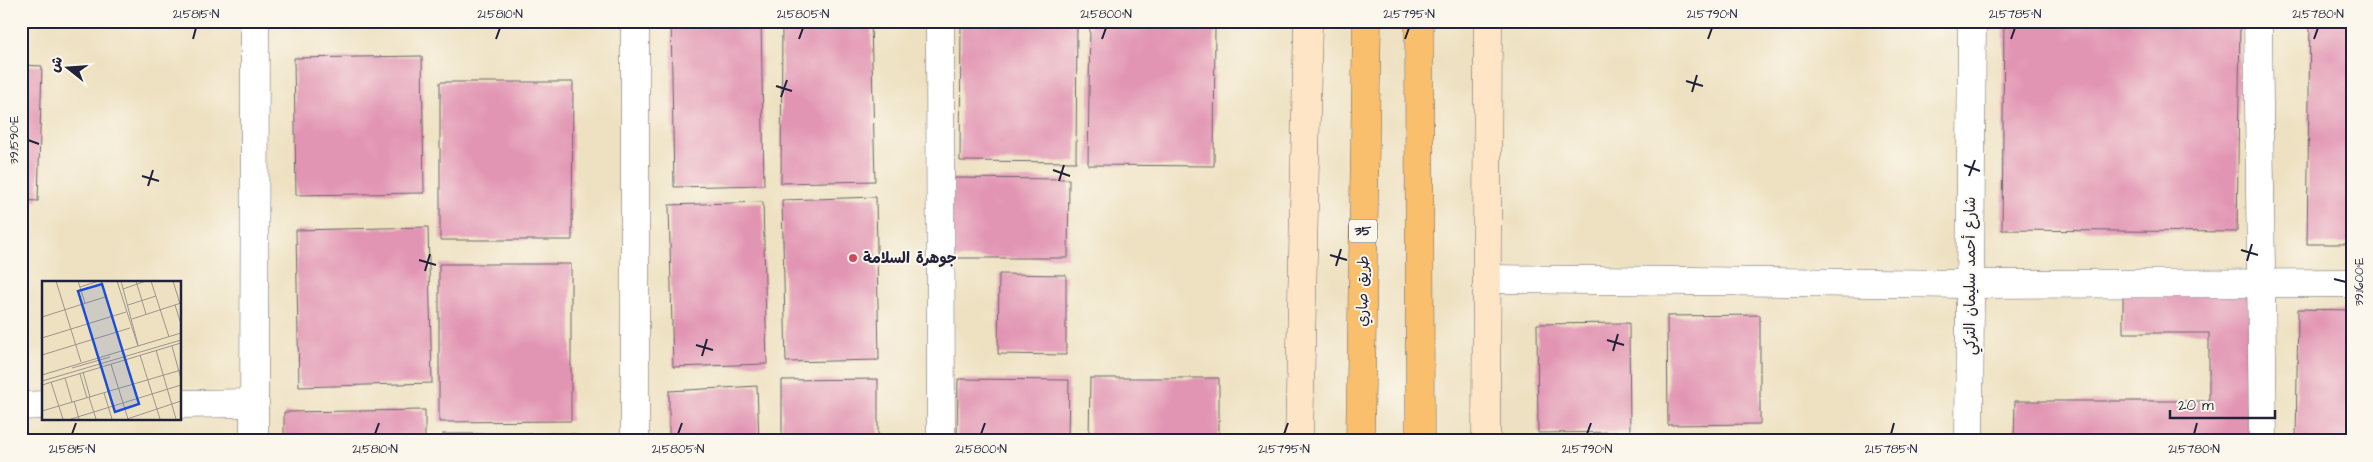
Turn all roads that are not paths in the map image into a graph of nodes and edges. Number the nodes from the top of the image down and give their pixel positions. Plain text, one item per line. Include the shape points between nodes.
1 (255, 21) edge
2 (635, 21) edge
3 (940, 21) edge
4 (1308, 21) edge
5 (1367, 21) edge
6 (1419, 21) edge
7 (1488, 21) edge
8 (1972, 21) edge
9 (2258, 21) edge
10 (1488, 279) junction
11 (2263, 283) junction
12 (2352, 283) edge
13 (1970, 284) junction
14 (254, 403) junction
15 (181, 404) edge
16 (42, 405) edge
17 (21, 406) edge
18 (254, 441) edge
19 (635, 441) edge
20 (941, 441) edge
21 (1299, 441) edge
22 (1360, 441) edge
23 (1420, 441) edge
24 (1486, 441) edge
25 (1969, 441) edge
26 (2264, 441) edge

1 - 14 street
2 - 19 street
3 - 20 street
4 - 21 main road
5 - 22 main road, طريق صاري / 35
6 - 23 main road
7 - 10 main road
8 - 13 street, شارع أحمد سليمان التركي
9 - 11 street
10 - 13 street
10 - 24 main road
11 - 12 street
11 - 13 street
11 - 26 street
13 - 25 street, شارع أحمد سليمان التركي
14 - 15 street
14 - 18 street
16 - 17 street

